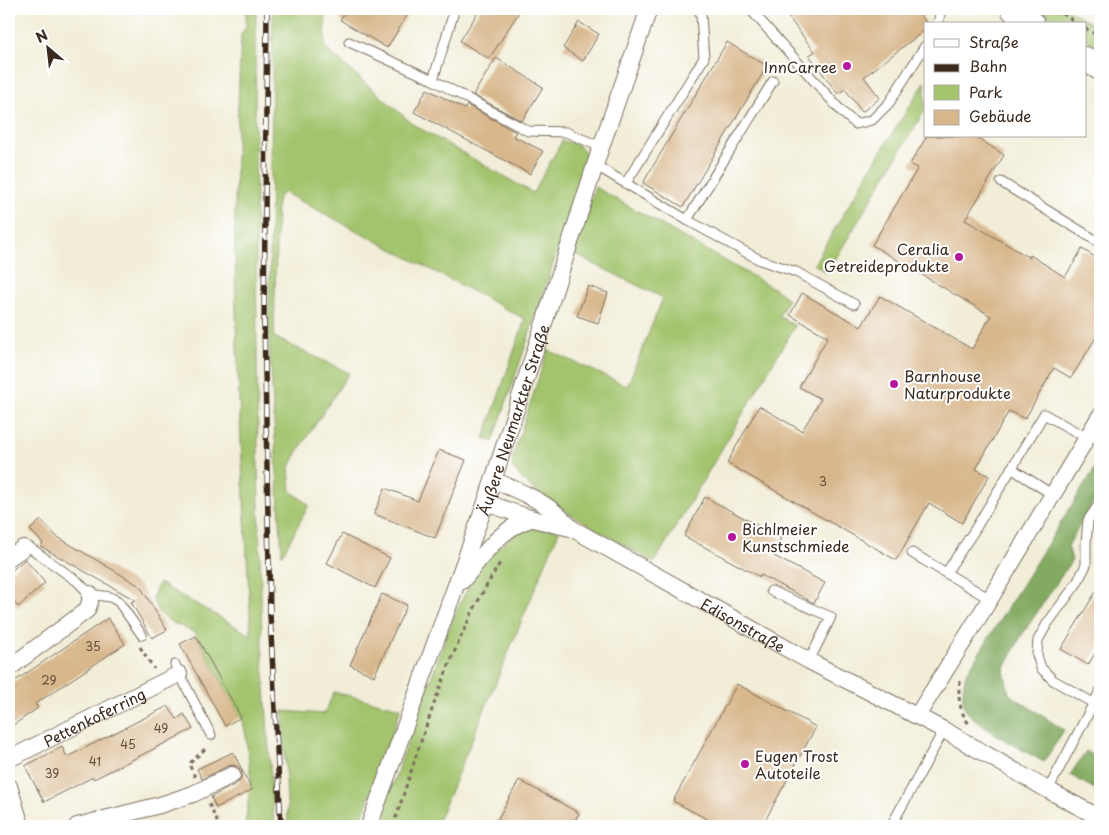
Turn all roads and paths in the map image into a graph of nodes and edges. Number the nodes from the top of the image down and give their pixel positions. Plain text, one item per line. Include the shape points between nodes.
1 (648, 9) edge
2 (699, 9) edge
3 (750, 9) edge
4 (937, 9) edge
5 (1013, 9) edge
6 (1056, 9) edge
7 (453, 15) dead end
8 (938, 22) edge
9 (1029, 22) edge
10 (1075, 22) edge
11 (1086, 29) edge
12 (1100, 37) edge
13 (349, 42) dead end
14 (924, 48) edge
15 (1086, 60) edge
16 (1100, 68) edge
17 (433, 80) junction
18 (773, 81) dead end
19 (601, 147) junction
20 (595, 165) junction
21 (1001, 182) dead end
22 (626, 183) junction
23 (687, 220) junction
24 (1100, 242) edge
25 (854, 304) dead end
26 (1100, 416) edge
27 (1087, 438) junction
28 (1011, 468) junction
29 (493, 480) junction
30 (1053, 495) junction
31 (486, 502) junction
32 (1100, 502) edge
33 (534, 520) junction
34 (573, 529) junction
35 (23, 548) joint
36 (912, 553) dead end
37 (9, 558) edge
38 (503, 558) dead end
39 (946, 573) junction
40 (454, 591) junction
41 (771, 591) dead end
42 (90, 594) junction
43 (990, 599) junction
44 (142, 635) joint
45 (809, 661) junction
46 (9, 668) edge
47 (946, 668) junction
48 (177, 670) joint
49 (163, 682) junction
50 (1100, 691) edge
51 (1093, 703) junction
52 (917, 716) junction
53 (974, 728) dead end
54 (944, 730) junction
55 (211, 735) dead end
56 (9, 759) edge
57 (232, 775) dead end
58 (9, 786) edge
59 (1048, 790) junction
60 (1100, 818) edge
61 (21, 826) edge
62 (76, 826) edge
63 (369, 826) edge
64 (393, 826) edge
65 (891, 826) edge

1 - 19 street, Äußere Neumarkter Straße
2 - 22 lane via 704,58
3 - 14 lane via 856,124 872,120 889,103
4 - 8 lane
5 - 9 main road
6 - 10 path
7 - 17 lane
11 - 12 path
13 - 17 lane
15 - 16 main road
17 - 19 lane via 528,130 566,132
18 - 23 lane
19 - 20 street, Äußere Neumarkter Straße
20 - 22 lane
20 - 29 street, Äußere Neumarkter Straße
21 - 24 lane
22 - 23 lane
23 - 25 lane via 760,260 796,272
26 - 27 street
27 - 28 lane via 1044,414
27 - 30 street
28 - 30 lane
28 - 39 lane
29 - 31 street, Äußere Neumarkter Straße
29 - 34 street, Edisonstraße via 538,501
30 - 43 street
31 - 33 street, Edisonstraße
31 - 40 street, Äußere Neumarkter Straße
32 - 51 lane via 1088,520 1086,564 1077,583 1038,640 1037,655 1041,668 1053,680
33 - 34 street, Edisonstraße
33 - 40 street via 512,528 499,538
34 - 45 street, Edisonstraße
35 - 37 street
35 - 42 lane via 29,547
36 - 39 lane
38 - 64 path via 460,639
39 - 43 lane
40 - 63 street, Äußere Neumarkter Straße
41 - 45 lane via 831,617
42 - 44 lane via 118,601
42 - 46 street via 87,610
43 - 47 street
44 - 49 path via 139,645
45 - 52 street, Edisonstraße
47 - 52 street
47 - 53 path via 960,678 963,714
48 - 49 street, Pettenkoferring
48 - 55 lane
49 - 56 street, Pettenkoferring
50 - 51 lane
51 - 59 lane
52 - 54 street, Edisonstraße
54 - 59 street, Edisonstraße
54 - 65 lane
57 - 62 street via 193,794 160,805
58 - 61 street
59 - 60 street, Edisonstraße

